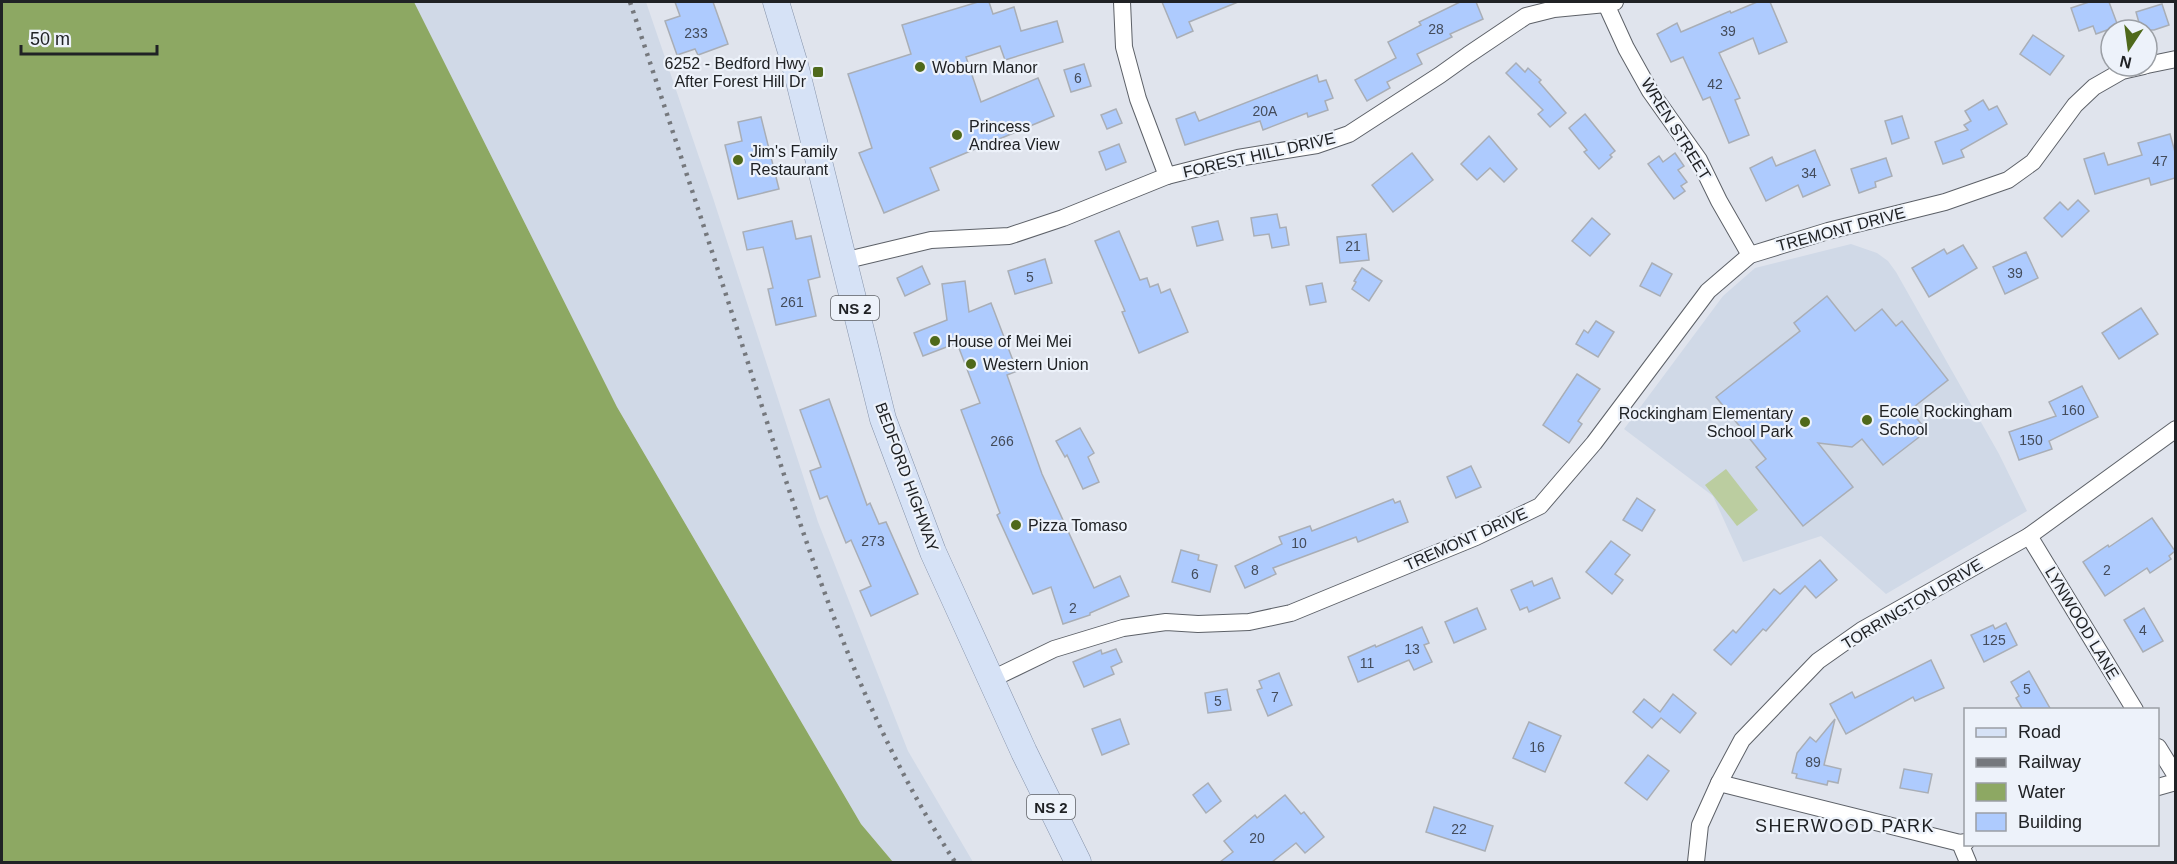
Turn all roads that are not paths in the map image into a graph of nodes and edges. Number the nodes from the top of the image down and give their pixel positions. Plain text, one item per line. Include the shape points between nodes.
1 (776, 2) edge
2 (1122, 2) edge
3 (1609, 2) edge
4 (2175, 59) edge
5 (2159, 63) edge
6 (2110, 78) edge
7 (1167, 176) junction
8 (1750, 255) junction
9 (843, 261) junction
10 (2175, 429) edge
11 (2029, 536) junction
12 (992, 679) junction
13 (2134, 708) edge
14 (2159, 750) edge
15 (2175, 776) edge
16 (2175, 782) edge
17 (1719, 783) junction
18 (2159, 787) edge
19 (1963, 843) edge
20 (1078, 862) edge
21 (1696, 862) edge
22 (1968, 862) edge

1 - 9 main road, BEDFORD HIGHWAY / NS 2
2 - 7 street via 1124,47 1138,99
3 - 7 street, FOREST HILL DRIVE via 1526,16 1349,134 1317,146 1238,158
3 - 8 street, WREN STREET via 1626,48 1650,91 1699,160
4 - 5 street, TREMONT DRIVE
6 - 8 street, TREMONT DRIVE via 2075,105 2032,162 2008,180 1944,202
7 - 9 street, FOREST HILL DRIVE via 1009,236 932,240
8 - 12 street, TREMONT DRIVE via 1708,291 1594,443 1540,506 1291,614 1249,622 1166,622 1123,628 1054,649
9 - 12 main road, BEDFORD HIGHWAY / NS 2 via 883,419 933,552
10 - 11 street, TORRINGTON DRIVE
11 - 13 street, LYNWOOD LANE
11 - 17 street, TORRINGTON DRIVE via 1862,630 1818,661 1742,740
12 - 20 main road, BEDFORD HIGHWAY / NS 2
14 - 15 street
16 - 18 street
17 - 19 street
17 - 21 street, TORRINGTON DRIVE via 1700,825
19 - 22 street

